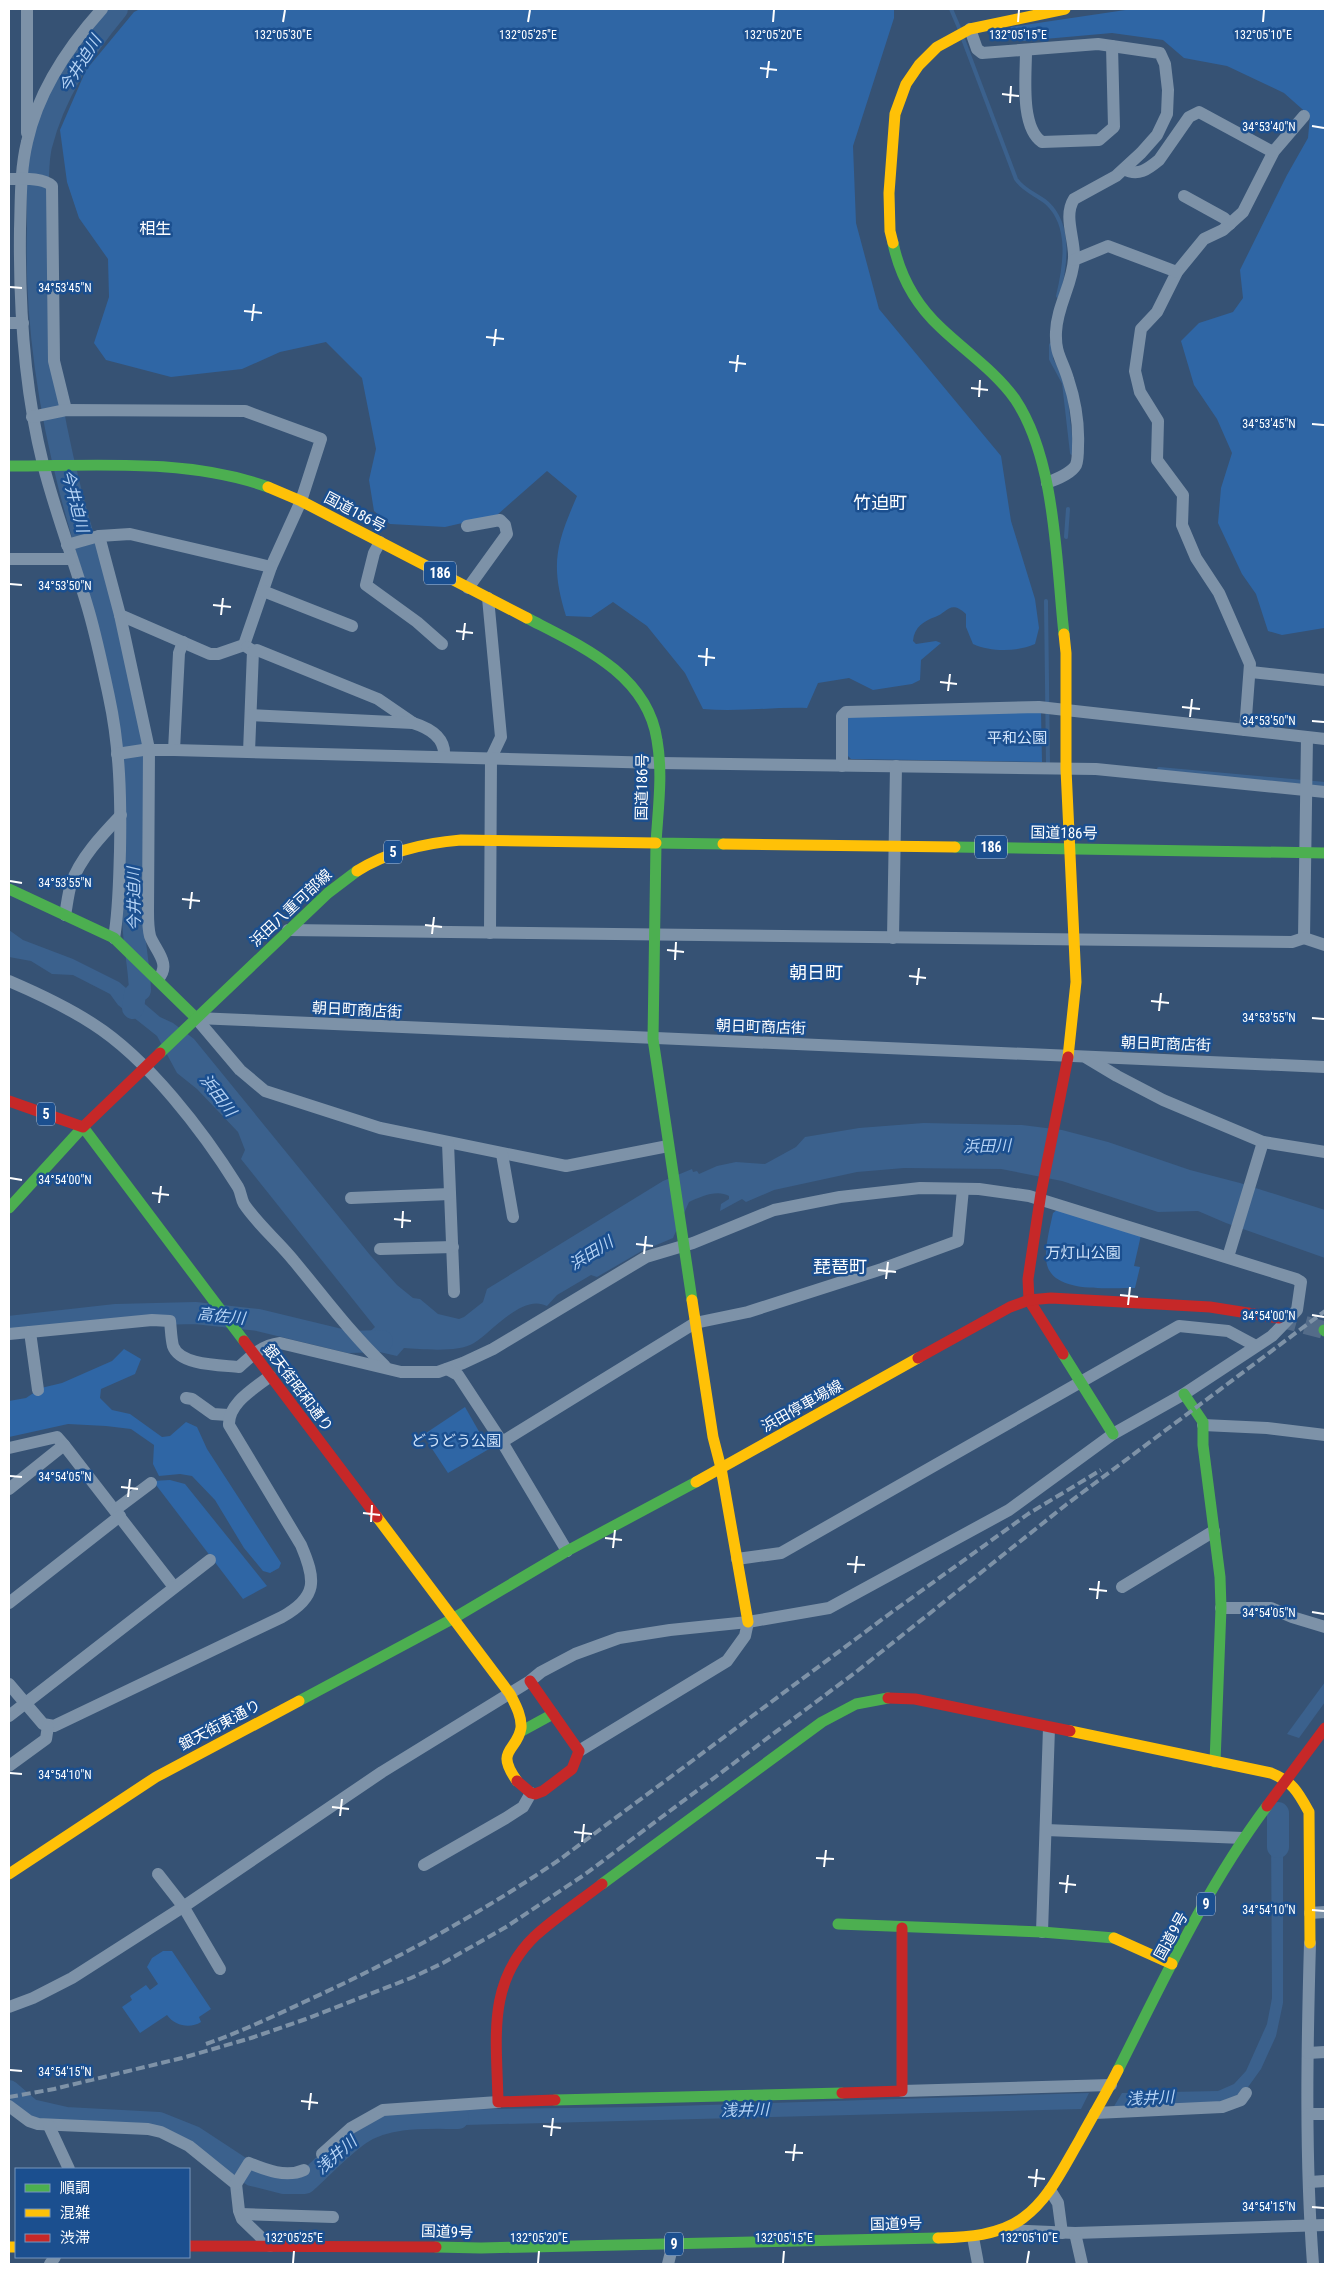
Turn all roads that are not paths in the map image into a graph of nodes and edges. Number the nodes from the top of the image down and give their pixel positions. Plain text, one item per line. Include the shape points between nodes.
1 (27, 9) edge
2 (102, 9) edge
3 (1065, 9) edge
4 (970, 28) junction
5 (1112, 46) junction
6 (1026, 51) junction
7 (1304, 116) dead end
8 (27, 140) junction
9 (1273, 152) junction
10 (1124, 169) junction
11 (20, 179) edge
12 (1184, 196) dead end
13 (1230, 224) junction
14 (1074, 260) junction
15 (1177, 272) junction
16 (9, 323) edge
17 (23, 323) junction
18 (64, 411) junction
19 (36, 416) junction
20 (9, 466) edge
21 (48, 466) junction
22 (1047, 483) junction
23 (301, 501) junction
24 (467, 526) dead end
25 (96, 537) junction
26 (380, 542) junction
27 (70, 544) junction
28 (9, 559) edge
29 (71, 559) junction
30 (271, 567) junction
31 (468, 588) junction
32 (262, 591) junction
33 (488, 598) junction
34 (120, 615) junction
35 (352, 626) dead end
36 (183, 642) junction
37 (442, 644) dead end
38 (248, 648) junction
39 (1251, 672) junction
40 (1325, 680) edge
41 (1066, 709) junction
42 (250, 715) junction
43 (413, 723) junction
44 (1245, 730) junction
45 (1307, 738) junction
46 (1325, 739) edge
47 (146, 750) junction
48 (174, 750) junction
49 (249, 752) junction
50 (119, 753) junction
51 (444, 757) junction
52 (491, 758) junction
53 (660, 763) junction
54 (842, 766) junction
55 (896, 766) junction
56 (1066, 769) junction
57 (1306, 789) junction
58 (1325, 792) edge
59 (120, 815) junction
60 (490, 839) junction
61 (656, 843) junction
62 (894, 846) junction
63 (1071, 848) junction
64 (1305, 853) junction
65 (1325, 853) edge
66 (9, 889) edge
67 (65, 915) junction
68 (288, 930) junction
69 (490, 933) junction
70 (653, 936) junction
71 (114, 938) junction
72 (893, 938) junction
73 (1304, 938) junction
74 (1075, 940) junction
75 (1325, 945) edge
76 (158, 979) junction
77 (9, 981) edge
78 (194, 1020) junction
79 (652, 1040) junction
80 (1068, 1056) junction
81 (1085, 1057) junction
82 (146, 1067) junction
83 (1325, 1067) edge
84 (9, 1101) edge
85 (83, 1127) junction
86 (448, 1142) junction
87 (1263, 1142) junction
88 (668, 1146) junction
89 (1325, 1152) edge
90 (502, 1154) junction
91 (963, 1189) junction
92 (450, 1194) junction
93 (1040, 1197) junction
94 (351, 1198) dead end
95 (9, 1208) edge
96 (513, 1217) dead end
97 (683, 1242) junction
98 (453, 1247) junction
99 (380, 1249) dead end
100 (1228, 1254) junction
101 (454, 1292) dead end
102 (1029, 1300) junction
103 (1279, 1318) tunnel mouth
104 (695, 1322) junction
105 (30, 1332) junction
106 (9, 1334) edge
107 (1256, 1346) junction
108 (253, 1354) junction
109 (386, 1367) junction
110 (447, 1370) junction
111 (270, 1376) junction
112 (1080, 1382) junction
113 (38, 1390) dead end
114 (1184, 1394) junction
115 (186, 1398) dead end
116 (228, 1415) junction
117 (1203, 1425) junction
118 (1113, 1434) junction
119 (1325, 1435) edge
120 (502, 1442) junction
121 (64, 1445) junction
122 (9, 1448) edge
123 (721, 1468) junction
124 (151, 1483) dead end
125 (9, 1489) edge
126 (118, 1513) junction
127 (1214, 1531) junction
128 (567, 1551) junction
129 (737, 1559) junction
130 (210, 1560) dead end
131 (174, 1587) junction
132 (1122, 1587) dead end
133 (9, 1603) edge
134 (1221, 1608) junction
135 (454, 1618) junction
136 (748, 1622) junction
137 (1325, 1626) edge
138 (530, 1681) junction
139 (9, 1684) edge
140 (510, 1694) junction
141 (25, 1705) junction
142 (553, 1714) junction
143 (9, 1716) edge
144 (48, 1726) junction
145 (1049, 1728) junction
146 (1325, 1728) edge
147 (520, 1732) junction
148 (579, 1751) junction
149 (1215, 1762) junction
150 (9, 1766) edge
151 (1286, 1779) junction
152 (532, 1794) junction
153 (1046, 1830) junction
154 (1243, 1838) junction
155 (424, 1865) dead end
156 (9, 1874) edge
157 (158, 1874) dead end
158 (183, 1906) junction
159 (1325, 1912) edge
160 (1310, 1913) junction
161 (838, 1924) dead end
162 (902, 1928) junction
163 (1042, 1932) junction
164 (1310, 1943) joint
165 (1172, 1964) junction
166 (220, 1969) dead end
167 (9, 2007) edge
168 (1325, 2052) edge
169 (1308, 2053) junction
170 (1108, 2089) junction
171 (902, 2091) junction
172 (1246, 2093) dead end
173 (498, 2102) junction
174 (9, 2106) edge
175 (1096, 2111) junction
176 (1309, 2114) junction
177 (1325, 2114) edge
178 (49, 2126) junction
179 (322, 2154) dead end
180 (70, 2168) edge
181 (304, 2170) dead end
182 (241, 2176) junction
183 (1325, 2181) edge
184 (1310, 2182) junction
185 (1050, 2190) junction
186 (241, 2214) junction
187 (333, 2217) dead end
188 (1325, 2224) edge
189 (1310, 2225) junction
190 (998, 2230) junction
191 (1062, 2233) junction
192 (1075, 2234) junction
193 (973, 2237) junction
194 (673, 2244) junction
195 (190, 2246) edge
196 (270, 2246) junction
197 (668, 2264) edge
198 (978, 2264) edge
199 (1082, 2264) edge
200 (1313, 2264) edge

1 - 8 street
2 - 8 street via 54,72
3 - 4 main road
4 - 6 street via 977,49 982,53
4 - 22 main road via 937,47 918,65 894,114 890,231 896,257 920,305 963,349 986,366 1014,398 1030,426
5 - 6 street via 1098,44
5 - 6 street via 1114,127 1099,140 1042,142 1035,137 1027,117
5 - 10 street via 1160,53 1165,64 1168,90 1167,114 1158,135
7 - 9 street
8 - 11 street
9 - 10 street via 1199,112 1189,117 1153,165 1140,172 1131,173
9 - 13 street via 1243,212
10 - 14 street via 1074,199 1070,205
11 - 17 street
11 - 18 street via 49,182 52,186 54,361
12 - 13 street
13 - 15 street via 1204,239
14 - 15 street via 1108,246
14 - 22 street via 1058,321 1056,352 1068,379 1077,422 1078,455 1076,466
15 - 39 street via 1156,312 1141,329 1135,371 1146,404 1158,422 1157,460 1183,495 1182,525 1196,558 1219,593 1249,660
16 - 17 street
17 - 19 street
18 - 19 street
18 - 23 street via 245,411 310,434 321,439
19 - 21 street
20 - 21 main road, 国道186号 / 186
21 - 23 main road, 国道186号 / 186 via 152,466 208,471 257,482
21 - 27 street
22 - 41 main road via 1066,652
23 - 26 main road, 国道186号 / 186
23 - 30 street
24 - 31 street via 500,520 507,534
25 - 27 street
25 - 30 street via 130,534
25 - 34 street
26 - 31 main road, 国道186号 / 186
26 - 37 street via 366,585 418,622
27 - 29 street
28 - 29 street
29 - 50 street via 90,613
30 - 32 street
31 - 33 main road, 国道186号 / 186
32 - 35 street
32 - 38 street
33 - 52 street via 501,736
33 - 53 main road, 国道186号 / 186 via 577,644 612,666 633,686 648,708 656,732
34 - 36 street
34 - 47 street
36 - 38 street via 210,654
36 - 48 street via 179,654
38 - 42 street
38 - 43 street via 378,699
39 - 40 street
39 - 44 street
41 - 44 street
41 - 54 street via 846,712 842,716
41 - 56 main road
42 - 43 street
42 - 49 street
43 - 51 street via 432,730 438,737
44 - 45 street
45 - 46 street
45 - 57 street
47 - 48 street
47 - 50 street
47 - 76 street via 148,911 151,938 164,966
48 - 49 street
49 - 51 street
50 - 59 street
51 - 52 street
52 - 53 street
52 - 60 street
53 - 54 street
53 - 61 main road, 国道186号 / 186
54 - 55 street
55 - 56 street
55 - 62 street
56 - 57 street
56 - 63 main road
57 - 58 street
57 - 64 street
59 - 67 street via 76,874
59 - 71 street via 118,915
60 - 61 main road, 浜田八重可部線 / 5
60 - 68 main road, 浜田八重可部線 / 5 via 433,841 390,853 350,875
60 - 69 street
61 - 62 main road, 国道186号 / 186
61 - 70 main road
62 - 63 main road, 国道186号 / 186
62 - 72 street
63 - 64 main road, 国道186号 / 186
63 - 74 main road
64 - 65 main road, 国道186号 / 186
64 - 73 street
66 - 67 main road
67 - 71 main road
68 - 69 street
68 - 78 main road, 浜田八重可部線 / 5
69 - 70 street
70 - 72 street
70 - 79 main road
71 - 76 main road
72 - 74 street
73 - 74 street via 1292,942
73 - 75 street
74 - 80 main road via 1076,982
76 - 78 main road
77 - 82 street via 93,1024
78 - 79 street, 朝日町商店街
78 - 82 main road, 浜田八重可部線 / 5
78 - 86 street via 240,1070 265,1091 380,1128
79 - 80 street, 朝日町商店街
79 - 88 main road
80 - 81 street, 朝日町商店街
80 - 93 main road
81 - 83 street, 朝日町商店街
81 - 87 street via 1163,1100
82 - 85 main road, 浜田八重可部線 / 5
82 - 109 street via 220,1160 244,1203 354,1335
84 - 85 main road, 5
85 - 95 main road, 浜田八重可部線
85 - 108 main road, 銀天街昭和通り
86 - 90 street
86 - 92 street
87 - 89 street
87 - 100 street
88 - 90 street via 566,1166
88 - 97 main road
90 - 96 street
91 - 93 street
91 - 97 street via 874,1192 774,1210
91 - 104 street via 958,1241 748,1312
92 - 94 street
92 - 98 street
93 - 100 street
93 - 102 main road via 1028,1279
97 - 104 main road
97 - 110 street via 635,1262 493,1349
98 - 99 street
98 - 101 street
100 - 107 street via 1301,1282 1297,1310 1272,1336
102 - 103 main road, 浜田停車場線 via 1051,1298 1171,1304
102 - 112 main road
102 - 123 main road, 浜田停車場線 via 999,1313
104 - 120 street
104 - 123 main road
105 - 106 street
105 - 108 street via 152,1320 170,1322 173,1346 184,1358 239,1367
105 - 113 street
107 - 112 street via 1228,1332 1179,1326
107 - 114 street
108 - 109 street via 269,1344 280,1343
108 - 111 main road, 銀天街昭和通り
109 - 110 street via 401,1372
110 - 120 street via 458,1375
111 - 116 street via 234,1406
111 - 135 main road, 銀天街昭和通り
112 - 118 main road
112 - 129 street via 781,1553
114 - 117 main road
114 - 118 street
115 - 116 street via 213,1414
116 - 144 street via 229,1425 309,1563 311,1583 308,1597 282,1617 61,1723
117 - 119 street via 1222,1424
117 - 127 main road
118 - 136 street via 1008,1510 829,1608
120 - 128 street
121 - 122 street via 57,1436
121 - 125 street
121 - 126 street
123 - 128 main road, 浜田停車場線
123 - 129 main road
124 - 126 street
126 - 131 street
126 - 133 street
127 - 132 street
127 - 134 main road
128 - 135 main road, 浜田停車場線
129 - 136 main road
130 - 131 street
131 - 141 street
134 - 137 street via 1271,1608
134 - 149 main road
135 - 140 main road
135 - 156 main road, 銀天街東通り via 156,1777
136 - 138 street via 618,1638 575,1654
136 - 148 street via 745,1636 727,1661
138 - 140 street
138 - 142 main road
139 - 141 street
140 - 147 main road via 520,1720
140 - 158 street via 382,1772
141 - 143 street
141 - 144 street
142 - 147 main road
142 - 148 main road
144 - 150 street via 46,1740
145 - 149 main road
145 - 153 street
145 - 173 main road via 895,1697 850,1706 822,1722 570,1908 519,1952 500,1995
146 - 151 main road, 国道9号 / 9
147 - 152 main road via 508,1749 507,1762 512,1774
148 - 152 main road via 573,1768 543,1793
149 - 151 main road
151 - 154 main road, 国道9号 / 9
151 - 160 main road via 1302,1796 1309,1812
152 - 155 street via 523,1807
153 - 154 street
153 - 163 street
154 - 165 main road, 国道9号 / 9
157 - 158 street
158 - 166 street
158 - 167 street via 72,1978
159 - 160 street
160 - 164 main road
161 - 162 main road
162 - 163 main road
162 - 171 main road
163 - 165 main road via 1112,1937
164 - 169 street
165 - 170 main road, 国道9号 / 9
168 - 169 street
169 - 176 street
170 - 171 street
170 - 175 main road, 国道9号 / 9
171 - 173 main road
172 - 175 street via 1240,2100 1222,2107
173 - 179 street via 383,2110 351,2128
174 - 178 street via 29,2121
175 - 185 main road, 国道9号 / 9
176 - 177 street
176 - 184 street
178 - 180 street
178 - 182 street via 160,2132
181 - 182 street via 293,2174 274,2172 249,2163
182 - 186 street
183 - 184 street
184 - 189 street
185 - 190 main road, 国道9号 / 9 via 1022,2219
185 - 191 street via 1058,2203
186 - 187 street
186 - 196 street
188 - 189 street
189 - 192 street
189 - 200 street
190 - 191 street
190 - 193 main road, 国道9号 / 9
191 - 192 street
192 - 199 street
193 - 194 main road, 国道9号 / 9
193 - 198 street
194 - 196 main road, 国道9号 / 9 via 481,2248
194 - 197 street
195 - 196 main road, 国道9号 / 9

